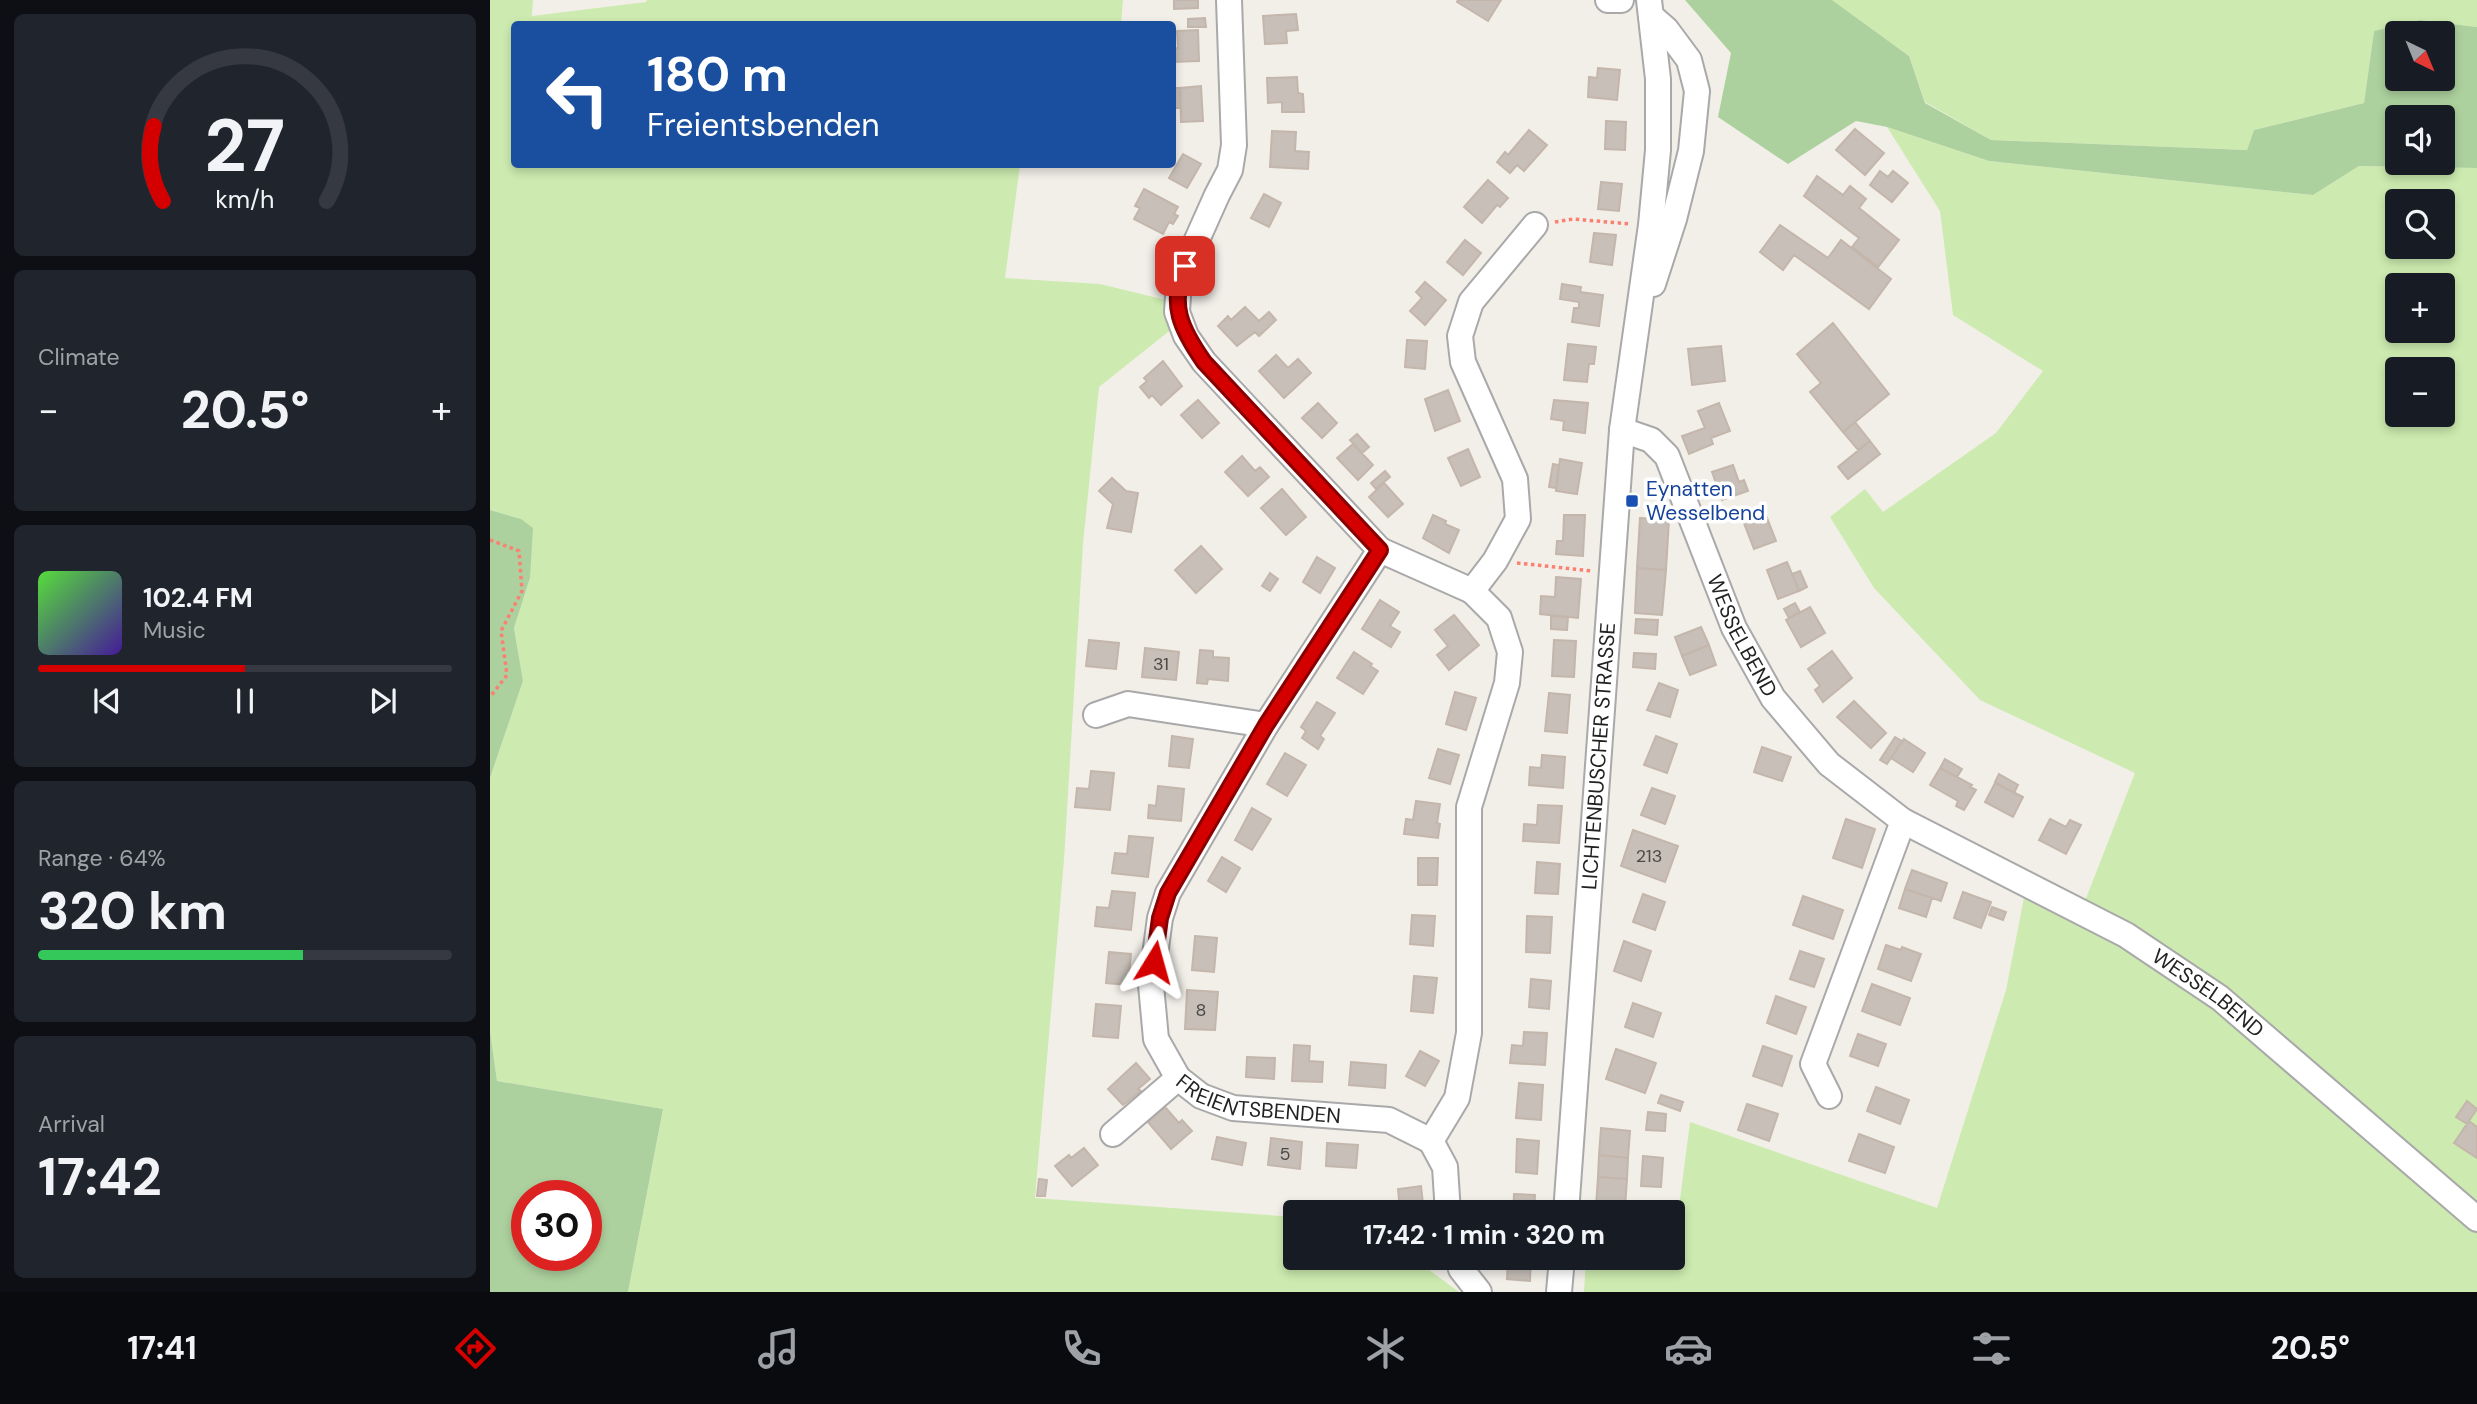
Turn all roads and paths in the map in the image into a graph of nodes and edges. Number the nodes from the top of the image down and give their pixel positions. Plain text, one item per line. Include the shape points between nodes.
1 (1229, 0) edge
2 (1608, 0) edge
3 (1621, 0) edge
4 (1650, 8) edge
5 (1535, 225) joint
6 (1651, 225) junction
7 (1641, 299) junction
8 (1622, 430) junction
9 (490, 540) edge
10 (1380, 550) junction
11 (1495, 561) junction
12 (1612, 573) junction
13 (1472, 591) junction
14 (490, 697) edge
15 (1096, 715) dead end
16 (1266, 725) junction
17 (1903, 821) junction
18 (1178, 1078) junction
19 (1829, 1096) dead end
20 (1113, 1134) dead end
21 (1431, 1141) junction
22 (1447, 1200) edge
23 (1567, 1200) edge
24 (2477, 1219) edge
25 (1462, 1270) edge
26 (1561, 1270) edge
27 (1479, 1292) edge
28 (1559, 1292) edge

1 - 10 street via 1234,145 1230,170 1179,280 1177,312 1204,362
2 - 3 street
4 - 6 street, LICHTENBUSCHER STRASSE via 1658,79
4 - 7 street, LICHTENBUSCHER STRASSE via 1689,60 1697,91 1691,151 1674,219 1655,282
5 - 6 path via 1573,219
5 - 11 street via 1471,302 1460,336 1463,362 1515,479 1518,519
6 - 7 street, LICHTENBUSCHER STRASSE
7 - 8 street, LICHTENBUSCHER STRASSE
8 - 12 street, LICHTENBUSCHER STRASSE
8 - 17 street, WESSELBEND via 1651,440 1667,456 1734,628 1773,698 1829,764
9 - 14 path via 519,551 522,591 500,631 507,675
10 - 13 street
10 - 16 street, FREIENTSBENDEN
11 - 12 path
11 - 13 street
12 - 23 street, LICHTENBUSCHER STRASSE
13 - 21 street via 1499,618 1510,652 1507,683 1469,807 1469,1033 1457,1098
15 - 16 street via 1128,704
16 - 18 street, FREIENTSBENDEN via 1168,893 1160,918 1151,985 1153,1014 1156,1039
17 - 19 street via 1814,1064
17 - 24 street, WESSELBEND via 2126,935 2220,998
18 - 20 street
18 - 21 street, FREIENTSBENDEN via 1201,1096 1233,1108 1390,1120
21 - 22 street via 1445,1167
25 - 27 street
26 - 28 street

